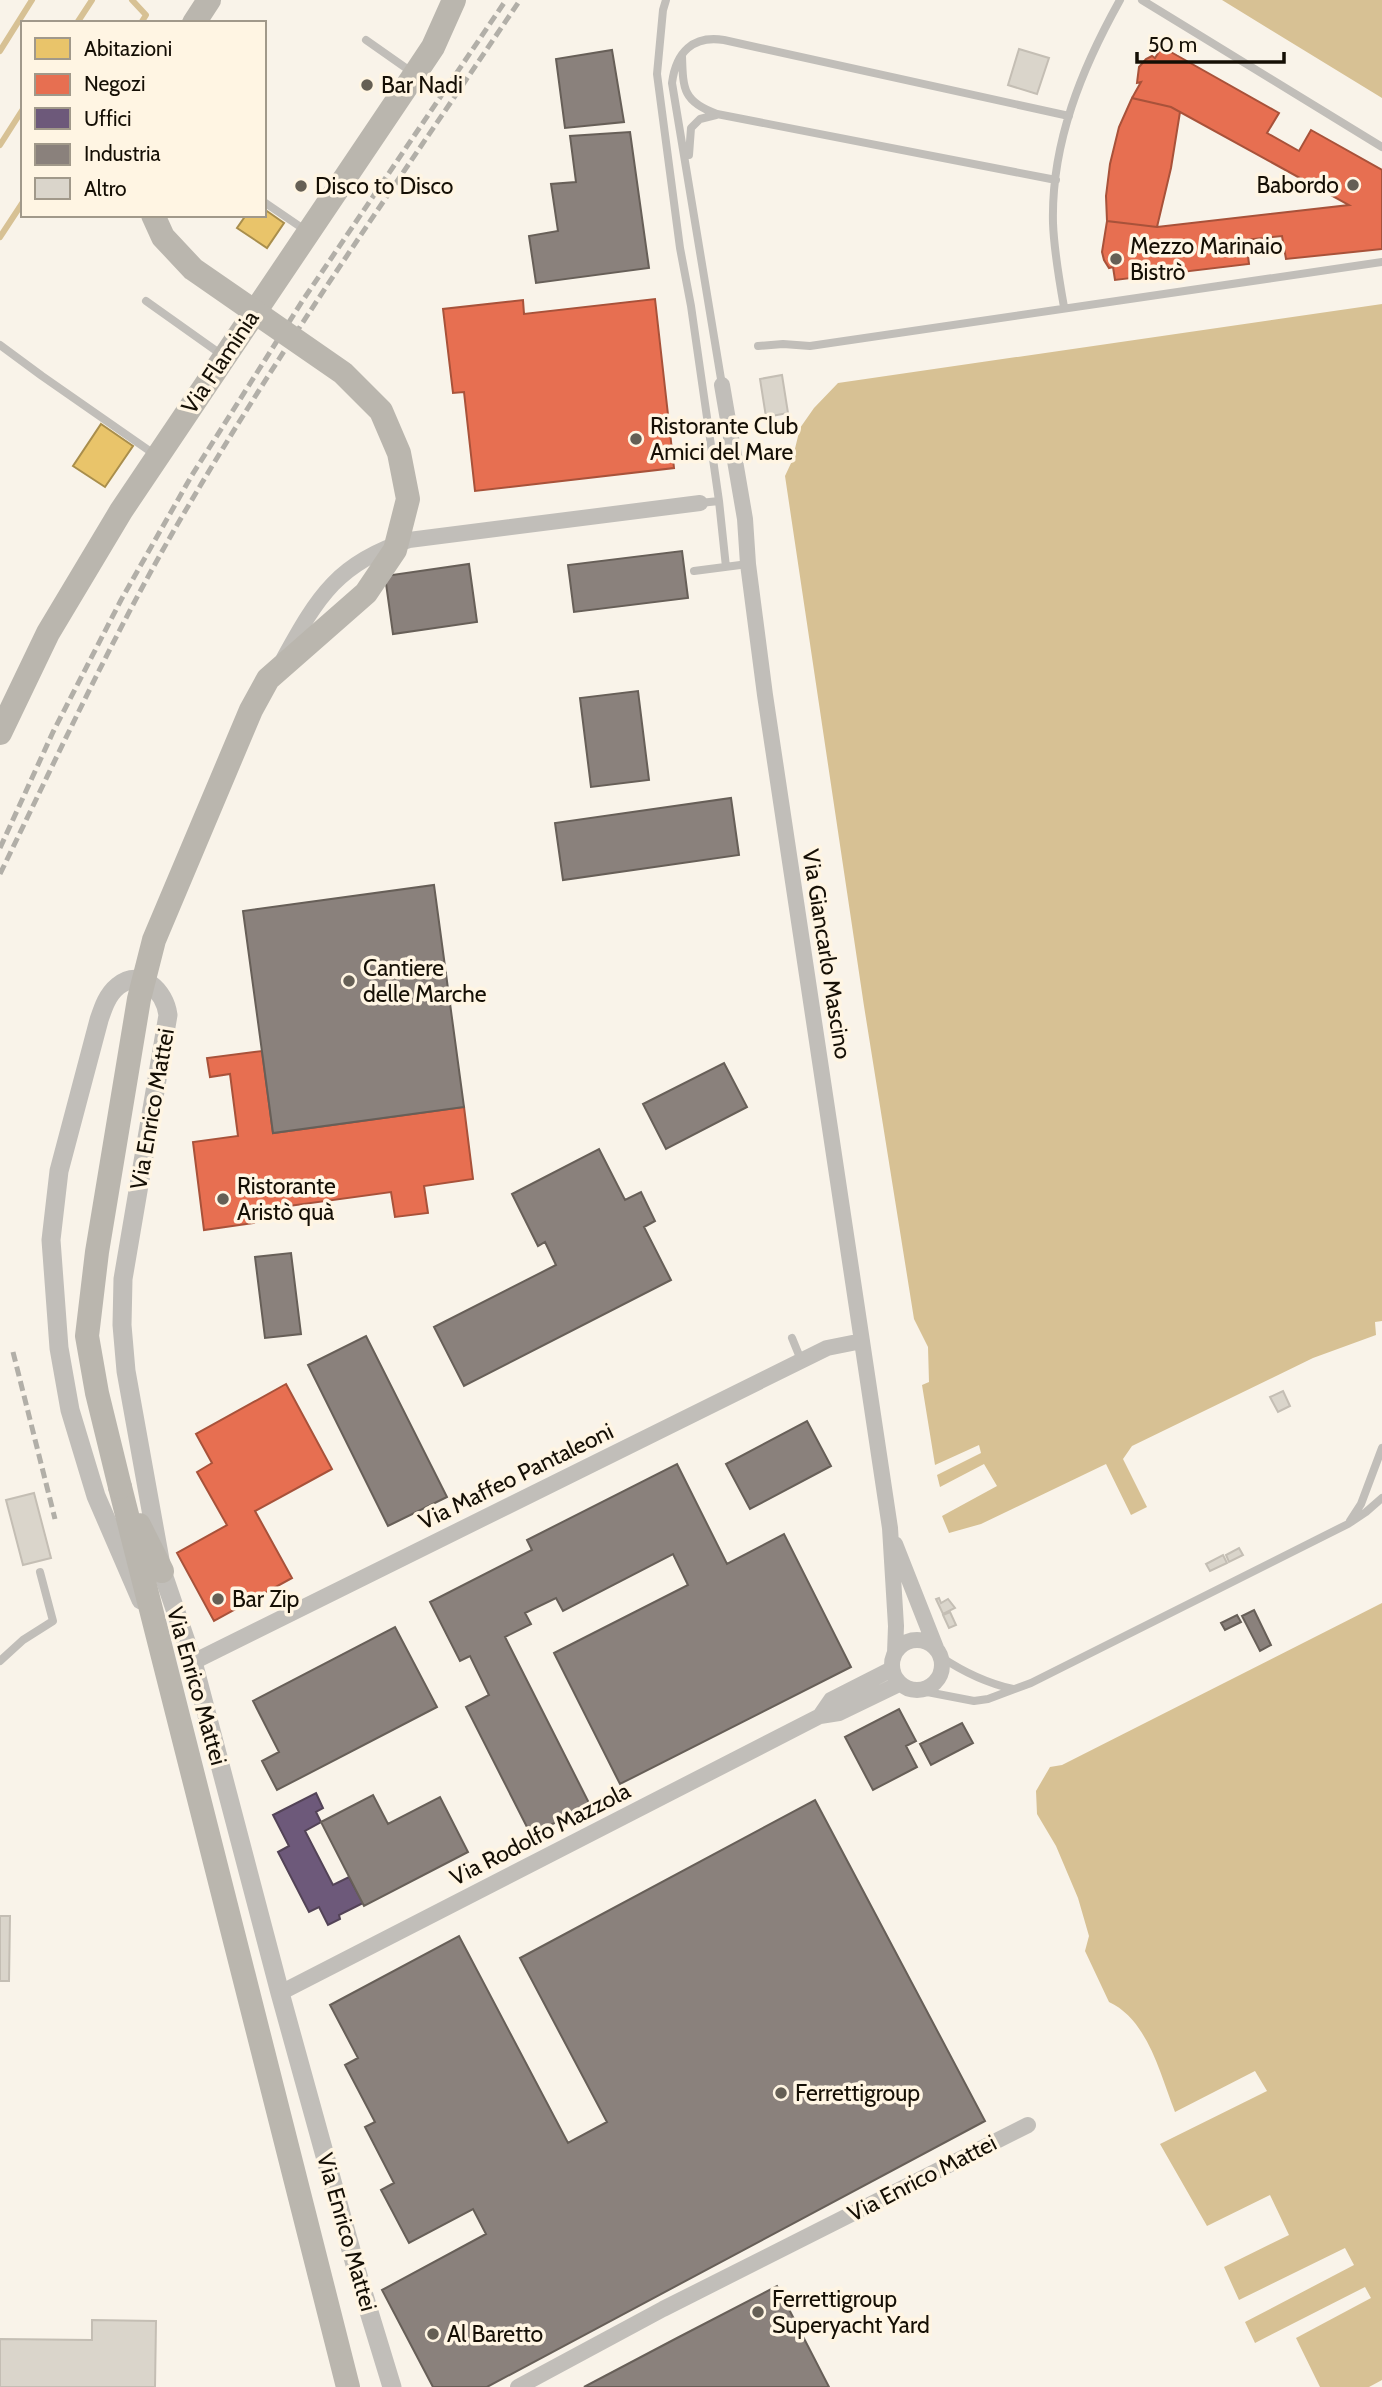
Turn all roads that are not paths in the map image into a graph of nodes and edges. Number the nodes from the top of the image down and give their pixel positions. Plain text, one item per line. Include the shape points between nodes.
1 (209, 0) edge
2 (454, 0) edge
3 (666, 0) edge
4 (1120, 0) edge
5 (1142, 0) edge
6 (195, 21) edge
7 (366, 40) dead end
8 (682, 56) junction
9 (415, 74) junction
10 (717, 114) junction
11 (1069, 116) junction
12 (1382, 147) edge
13 (1056, 180) junction
14 (690, 186) junction
15 (266, 203) edge
16 (154, 217) edge
17 (309, 232) junction
18 (1382, 262) edge
19 (146, 301) dead end
20 (1064, 307) junction
21 (0, 345) edge
22 (758, 346) dead end
23 (224, 357) junction
24 (722, 386) joint
25 (157, 456) junction
26 (719, 501) junction
27 (700, 503) joint
28 (748, 564) junction
29 (726, 567) junction
30 (694, 571) dead end
31 (0, 733) edge
32 (144, 981) junction
33 (792, 1338) dead end
34 (862, 1341) junction
35 (801, 1360) junction
36 (1382, 1448) edge
37 (120, 1487) junction
38 (1382, 1497) edge
39 (1348, 1524) junction
40 (890, 1528) junction
41 (162, 1571) junction
42 (40, 1572) dead end
43 (154, 1630) junction
44 (939, 1653) junction
45 (0, 1661) edge
46 (193, 1662) junction
47 (895, 1669) junction
48 (1013, 1689) junction
49 (922, 1691) junction
50 (280, 1993) junction
51 (1028, 2125) dead end
52 (348, 2387) edge
53 (392, 2387) edge
54 (518, 2387) edge

1 - 6 main road
2 - 9 main road, Via Flaminia
3 - 26 lane via 657,74
4 - 11 lane via 1082,76
5 - 12 lane
7 - 9 lane
8 - 10 lane via 688,96 700,108
8 - 11 lane via 699,41 724,40
8 - 14 lane via 672,83
9 - 17 main road, Via Flaminia
10 - 13 lane
10 - 14 lane via 700,119 691,128
11 - 13 lane
13 - 20 lane via 1053,221
14 - 24 lane
15 - 17 lane
16 - 37 main road, Via Enrico Mattei, bridge via 163,237 193,269 343,373 381,411 399,453 408,499 396,550 366,593 268,679 154,940 139,999 87,1336
17 - 23 main road, Via Flaminia
18 - 20 lane
19 - 23 lane
20 - 22 lane via 810,346
21 - 25 lane
23 - 25 main road, Via Flaminia
24 - 28 street, Via Giancarlo Mascino
25 - 31 main road, Via Flaminia via 65,602
26 - 27 lane
26 - 29 lane
27 - 32 street via 409,540 356,563 314,608 283,660
28 - 29 lane
28 - 34 street, Via Giancarlo Mascino
29 - 30 lane
32 - 41 street, Via Enrico Mattei via 166,1001 168,1015 123,1279 122,1325
32 - 43 street, Via Enrico Mattei via 125,981 116,988 99,1020 59,1171 51,1240 70,1410 100,1506
33 - 35 lane
34 - 35 street, Via Maffeo Pantaleoni via 827,1348
34 - 40 street, Via Giancarlo Mascino
35 - 46 street, Via Maffeo Pantaleoni
36 - 39 lane via 1361,1504
37 - 41 main road
37 - 43 main road, Via Enrico Mattei
38 - 39 lane
39 - 48 lane
40 - 44 street, Via Giancarlo Mascino
40 - 47 street, Via Giancarlo Mascino
41 - 46 street, Via Enrico Mattei
42 - 45 lane via 53,1621
43 - 52 main road, Via Enrico Mattei
44 - 47 street via 929,1643 909,1641 901,1646
44 - 48 lane via 967,1675
44 - 49 street via 943,1668 939,1678
46 - 50 street, Via Enrico Mattei
47 - 49 street via 910,1690
47 - 50 street, Via Rodolfo Mazzola via 831,1700 820,1716
48 - 49 lane via 974,1701
50 - 53 street, Via Enrico Mattei
51 - 54 street, Via Enrico Mattei

